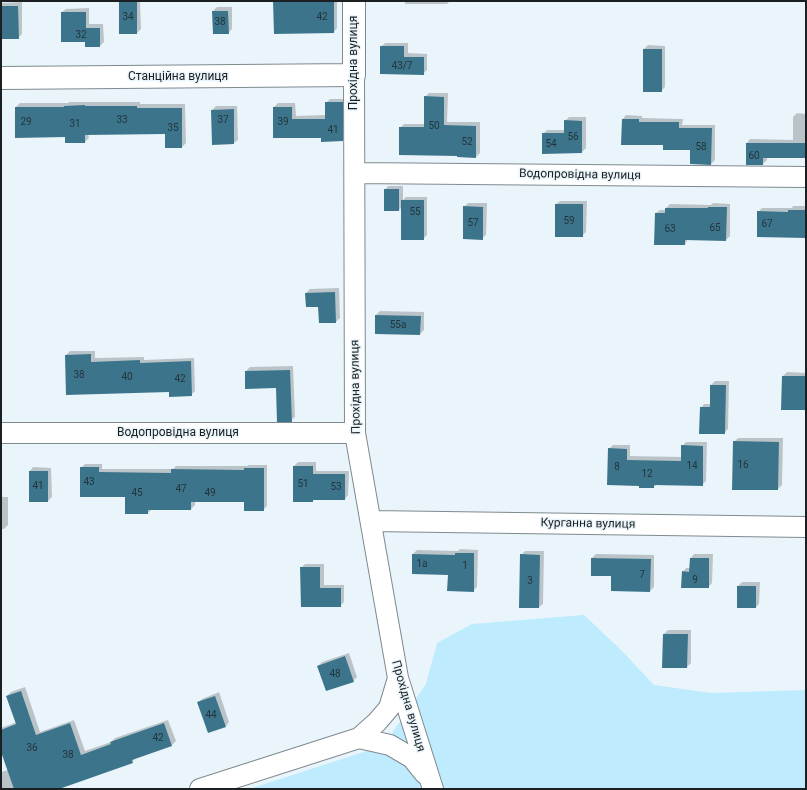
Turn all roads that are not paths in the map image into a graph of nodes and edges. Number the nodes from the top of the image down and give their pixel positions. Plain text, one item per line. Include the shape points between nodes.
1 (354, 1) edge
2 (354, 75) junction
3 (1, 78) edge
4 (355, 173) junction
5 (806, 177) edge
6 (1, 433) edge
7 (355, 433) junction
8 (371, 521) junction
9 (806, 527) edge
10 (398, 678) junction
11 (359, 738) junction
12 (431, 784) edge
13 (200, 789) edge

1 - 2 street, Прохідна вулиця
2 - 3 street, Станційна вулиця
2 - 4 street, Прохідна вулиця
4 - 5 street, Водопровідна вулиця
4 - 7 street, Прохідна вулиця
6 - 7 street, Водопровідна вулиця
7 - 8 street, Прохідна вулиця
8 - 9 street, Курганна вулиця
8 - 10 street, Прохідна вулиця
10 - 11 street via 389,708
10 - 12 street, Прохідна вулиця
11 - 12 street via 390,745 406,754 412,758
11 - 13 street

